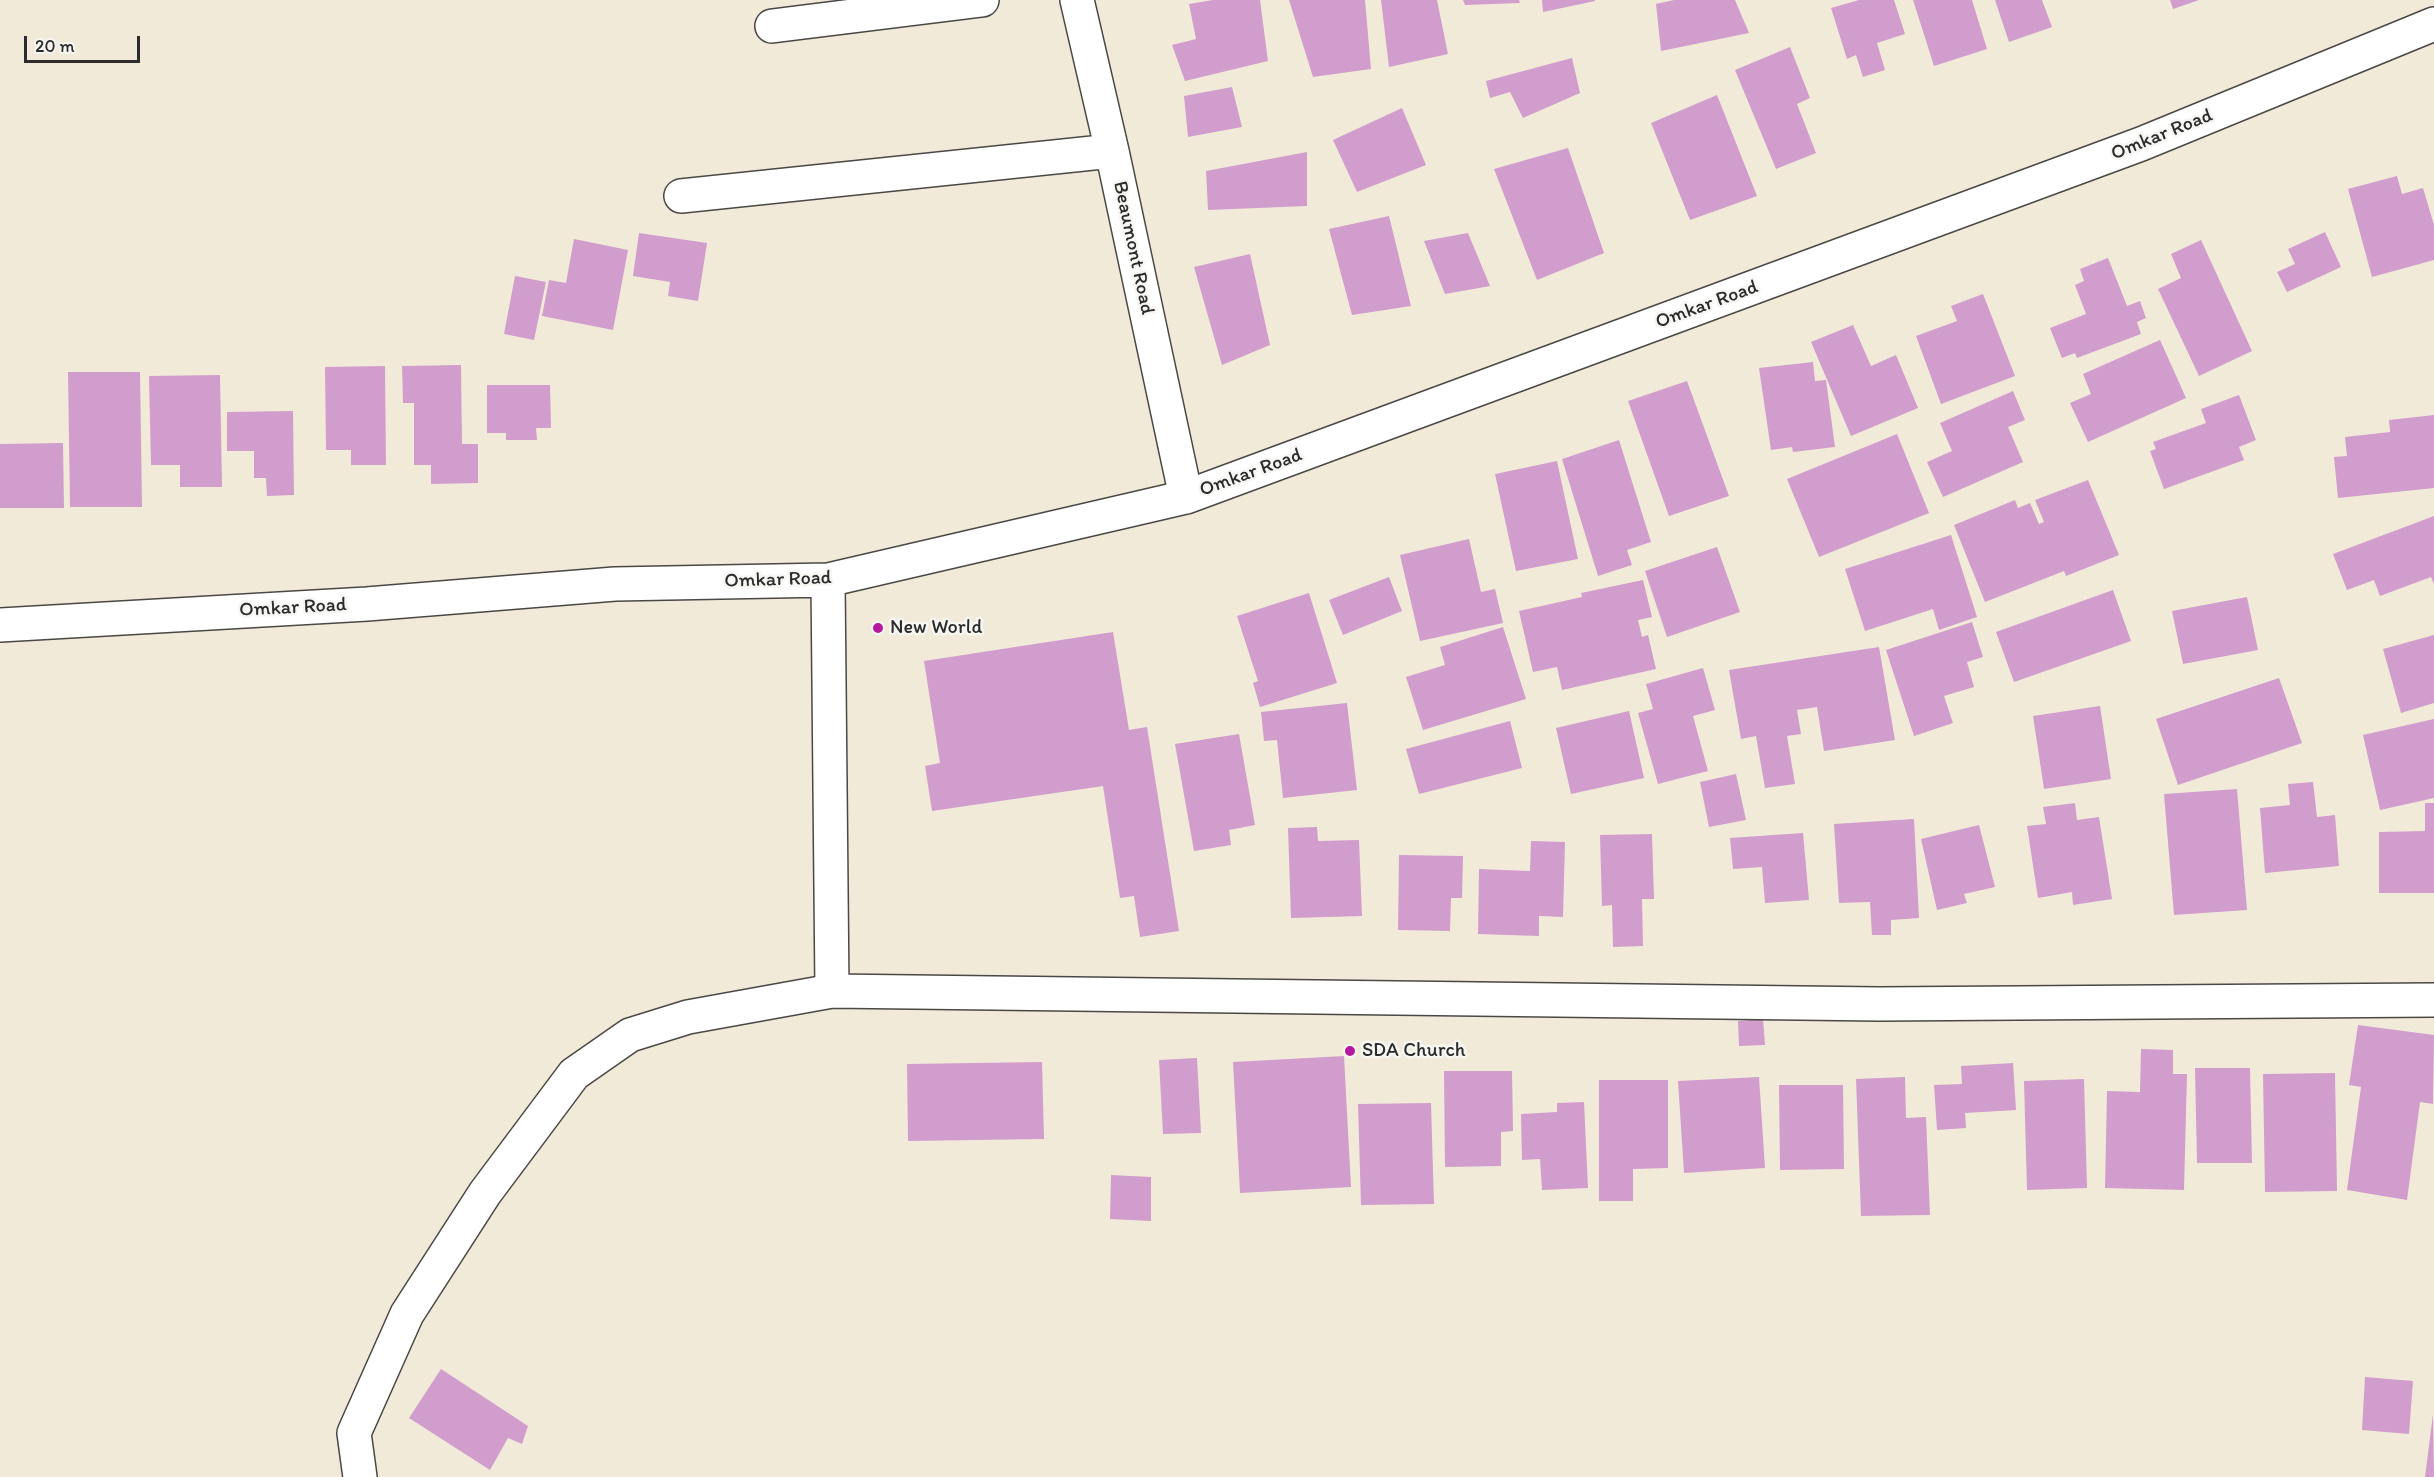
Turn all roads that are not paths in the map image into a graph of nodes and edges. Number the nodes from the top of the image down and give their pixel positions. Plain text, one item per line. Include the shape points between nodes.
1 (982, 0) edge
2 (1077, 0) edge
3 (2434, 24) edge
4 (772, 26) dead end
5 (1112, 151) junction
6 (681, 196) dead end
7 (1186, 497) junction
8 (828, 580) junction
9 (0, 625) edge
10 (832, 991) junction
11 (2434, 1000) edge
12 (360, 1477) edge

1 - 4 street
2 - 5 street, Beaumont Road
3 - 7 street, Omkar Road via 2141,144
5 - 6 street
5 - 7 street, Beaumont Road
7 - 8 street, Omkar Road
8 - 9 street, Omkar Road via 615,584 366,604
8 - 10 street
10 - 11 street via 1880,1004
10 - 12 street via 688,1017 630,1035 574,1074 485,1193 407,1314 354,1433

